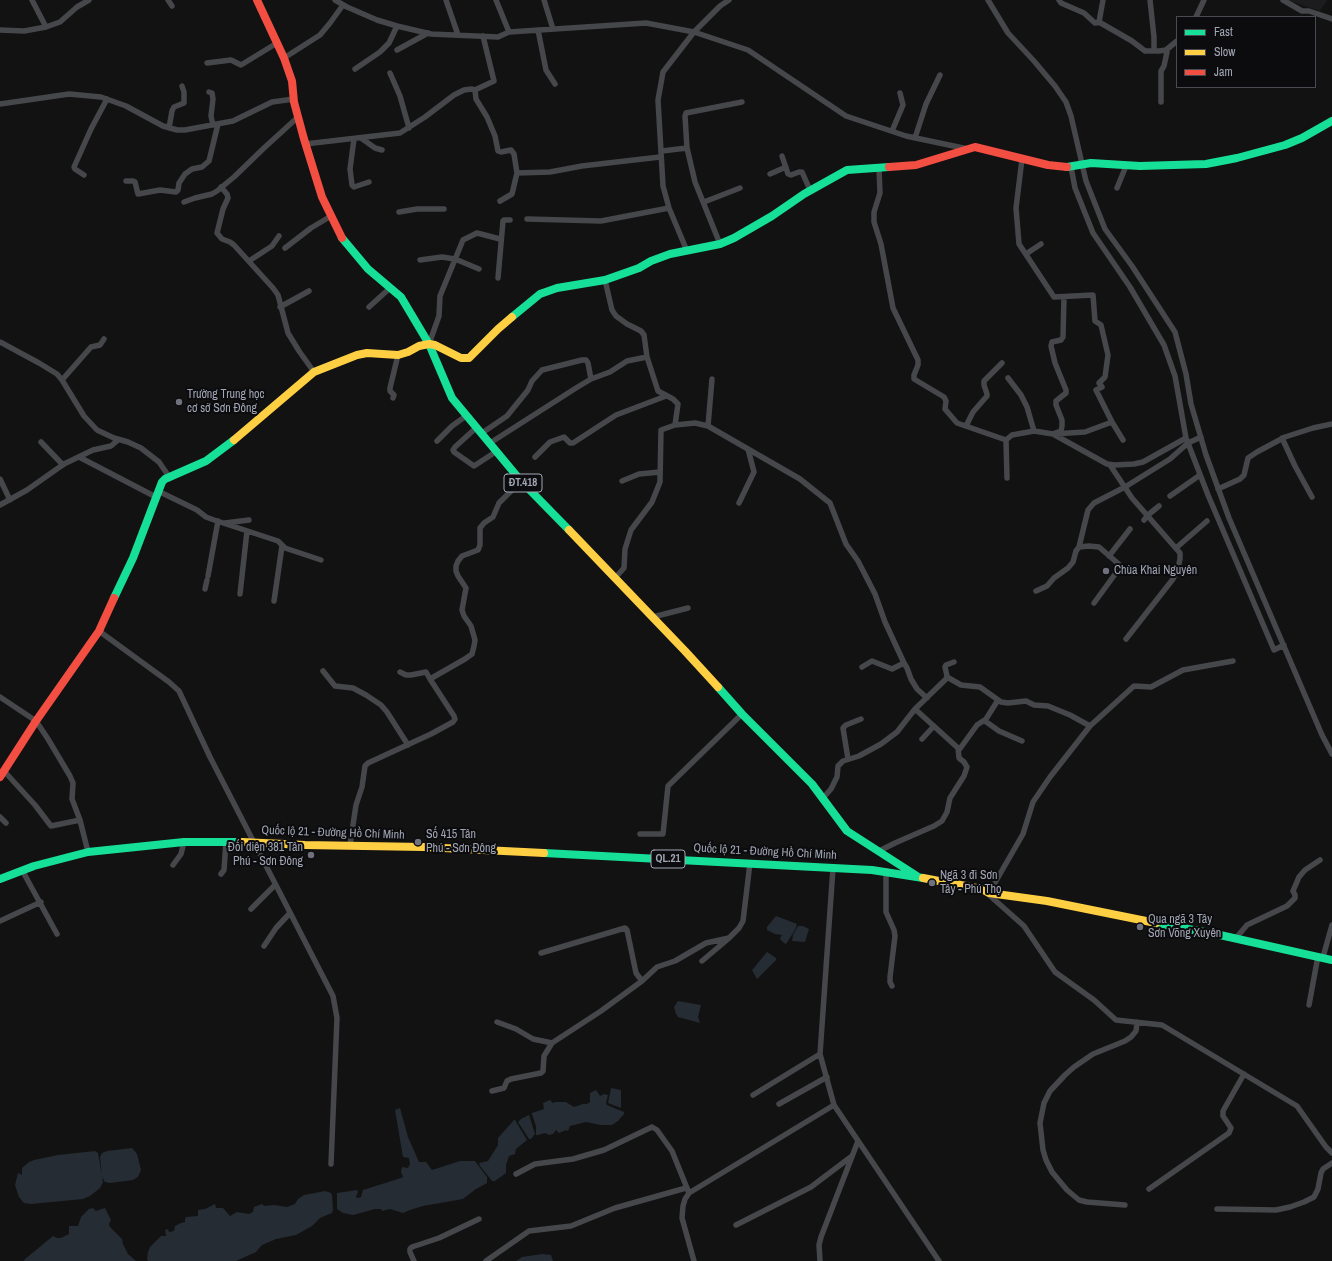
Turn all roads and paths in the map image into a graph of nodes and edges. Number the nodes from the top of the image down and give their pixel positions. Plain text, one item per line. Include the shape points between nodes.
1 (32, 0) edge
2 (89, 0) edge
3 (168, 0) edge
4 (257, 0) edge
5 (335, 0) edge
6 (446, 0) edge
7 (496, 0) edge
8 (544, 0) edge
9 (729, 0) edge
10 (988, 0) edge
11 (1058, 0) edge
12 (1103, 0) edge
13 (1150, 0) edge
14 (1204, 0) edge
15 (1283, 0) edge
16 (343, 5) junction
17 (172, 6) dead end
18 (1302, 11) junction
19 (1196, 16) edge
20 (1300, 16) edge
21 (1332, 19) edge
22 (1099, 22) junction
23 (397, 26) junction
24 (46, 27) junction
25 (553, 29) junction
26 (0, 30) edge
27 (538, 30) junction
28 (509, 32) junction
29 (694, 32) junction
30 (428, 33) junction
31 (458, 35) junction
32 (483, 36) junction
33 (1176, 42) edge
34 (278, 43) junction
35 (397, 50) dead end
36 (1166, 50) junction
37 (1154, 51) junction
38 (284, 58) junction
39 (207, 63) dead end
40 (355, 70) dead end
41 (390, 73) dead end
42 (940, 75) dead end
43 (555, 84) dead end
44 (182, 86) dead end
45 (475, 90) junction
46 (209, 92) dead end
47 (900, 93) dead end
48 (107, 99) junction
49 (294, 99) junction
50 (742, 102) dead end
51 (1161, 102) dead end
52 (0, 104) edge
53 (298, 117) junction
54 (1332, 121) edge
55 (216, 125) junction
56 (168, 128) junction
57 (409, 128) junction
58 (892, 131) junction
59 (361, 138) junction
60 (915, 138) junction
61 (354, 139) junction
62 (305, 144) junction
63 (687, 148) junction
64 (968, 149) junction
65 (382, 150) dead end
66 (661, 154) junction
67 (782, 156) dead end
68 (1022, 159) junction
69 (1076, 166) junction
70 (1126, 166) junction
71 (786, 167) junction
72 (879, 168) junction
73 (517, 173) junction
74 (770, 174) dead end
75 (84, 175) dead end
76 (126, 182) dead end
77 (369, 182) dead end
78 (222, 187) junction
79 (740, 188) dead end
80 (1117, 188) dead end
81 (810, 190) junction
82 (500, 200) dead end
83 (184, 202) dead end
84 (704, 202) junction
85 (669, 208) junction
86 (444, 209) dead end
87 (399, 212) dead end
88 (331, 216) junction
89 (527, 219) dead end
90 (510, 220) dead end
91 (279, 236) dead end
92 (500, 239) junction
93 (720, 244) junction
94 (1041, 244) dead end
95 (285, 248) dead end
96 (687, 252) junction
97 (1026, 254) junction
98 (455, 259) junction
99 (420, 260) dead end
100 (249, 261) junction
101 (479, 269) dead end
102 (498, 278) dead end
103 (605, 280) junction
104 (390, 288) junction
105 (309, 291) dead end
106 (1064, 296) junction
107 (280, 306) junction
108 (369, 307) dead end
109 (104, 339) dead end
110 (0, 342) edge
111 (429, 344) junction
112 (398, 354) junction
113 (647, 357) junction
114 (1002, 363) dead end
115 (314, 372) junction
116 (1008, 378) dead end
117 (591, 379) junction
118 (712, 379) dead end
119 (62, 380) junction
120 (666, 396) junction
121 (393, 398) dead end
122 (466, 416) junction
123 (1112, 422) junction
124 (1332, 424) edge
125 (675, 425) junction
126 (708, 426) junction
127 (966, 426) junction
128 (480, 430) junction
129 (1034, 431) junction
130 (1053, 434) junction
131 (1201, 437) junction
132 (1282, 438) junction
133 (118, 440) junction
134 (1006, 440) junction
135 (1123, 440) dead end
136 (1187, 440) junction
137 (437, 441) dead end
138 (41, 442) dead end
139 (490, 443) junction
140 (748, 449) junction
141 (497, 451) junction
142 (79, 457) junction
143 (535, 457) dead end
144 (63, 465) junction
145 (1110, 465) junction
146 (660, 472) junction
147 (1200, 475) junction
148 (170, 478) junction
149 (1007, 478) dead end
150 (0, 479) edge
151 (521, 481) junction
152 (622, 481) dead end
153 (1125, 487) junction
154 (1218, 489) junction
155 (157, 494) junction
156 (1170, 496) dead end
157 (1312, 497) dead end
158 (10, 500) junction
159 (739, 503) dead end
160 (0, 505) edge
161 (1159, 506) dead end
162 (1146, 517) junction
163 (249, 520) dead end
164 (218, 521) junction
165 (1207, 521) dead end
166 (225, 523) junction
167 (1130, 529) dead end
168 (248, 531) junction
169 (282, 546) junction
170 (1079, 547) junction
171 (1176, 548) junction
172 (1109, 556) junction
173 (321, 560) dead end
174 (615, 578) junction
175 (204, 589) dead end
176 (1036, 591) dead end
177 (240, 594) dead end
178 (274, 601) dead end
179 (1094, 603) dead end
180 (688, 608) dead end
181 (653, 617) junction
182 (98, 631) junction
183 (1126, 639) dead end
184 (1284, 645) junction
185 (1232, 661) dead end
186 (954, 662) dead end
187 (904, 663) junction
188 (862, 666) dead end
189 (322, 671) dead end
190 (400, 672) dead end
191 (947, 677) junction
192 (430, 678) junction
193 (0, 697) edge
194 (927, 698) junction
195 (998, 700) junction
196 (915, 708) junction
197 (742, 714) junction
198 (861, 719) dead end
199 (36, 721) junction
200 (985, 721) junction
201 (934, 726) junction
202 (1090, 726) junction
203 (922, 739) dead end
204 (1022, 741) dead end
205 (408, 745) junction
206 (959, 750) junction
207 (1332, 754) edge
208 (848, 760) junction
209 (2, 774) edge
210 (823, 798) junction
211 (0, 817) edge
212 (80, 820) junction
213 (6, 823) dead end
214 (640, 834) dead end
215 (226, 841) junction
216 (184, 842) junction
217 (255, 842) junction
218 (350, 846) junction
219 (879, 851) junction
220 (88, 852) junction
221 (1320, 860) dead end
222 (750, 863) junction
223 (173, 865) dead end
224 (833, 868) junction
225 (22, 870) junction
226 (886, 872) junction
227 (221, 874) dead end
228 (919, 877) junction
229 (0, 878) edge
230 (275, 885) junction
231 (986, 891) junction
232 (41, 902) junction
233 (251, 909) dead end
234 (290, 913) junction
235 (0, 921) edge
236 (1332, 925) edge
237 (58, 934) dead end
238 (729, 938) junction
239 (1236, 938) junction
240 (264, 946) dead end
241 (541, 953) dead end
242 (1320, 957) junction
243 (1332, 960) edge
244 (702, 961) dead end
245 (642, 981) junction
246 (892, 986) dead end
247 (1309, 1005) dead end
248 (497, 1022) dead end
249 (1137, 1022) junction
250 (552, 1043) junction
251 (820, 1054) junction
252 (1244, 1074) junction
253 (827, 1078) junction
254 (492, 1091) dead end
255 (753, 1095) dead end
256 (779, 1104) dead end
257 (834, 1105) junction
258 (858, 1141) junction
259 (1332, 1153) edge
260 (852, 1156) junction
261 (1332, 1163) edge
262 (331, 1164) dead end
263 (516, 1174) dead end
264 (1148, 1189) dead end
265 (687, 1191) junction
266 (1125, 1205) dead end
267 (1217, 1209) dead end
268 (479, 1219) dead end
269 (736, 1225) dead end
270 (414, 1261) edge
271 (486, 1261) edge
272 (694, 1261) edge
273 (820, 1261) edge
274 (939, 1261) edge

1 - 24 street
2 - 24 street via 60,22
3 - 17 street
4 - 34 main road, ĐT.418
5 - 16 street
6 - 31 street
7 - 28 street
8 - 25 street
9 - 29 street
10 - 69 street via 1008,33 1066,102 1071,116
11 - 22 street via 1084,13 1095,23
12 - 22 street
13 - 37 street
14 - 19 street
15 - 18 street
16 - 23 street
16 - 38 street via 320,35
18 - 20 street
18 - 21 street
22 - 37 street via 1145,51
23 - 30 street
23 - 40 street via 389,43
24 - 26 street via 24,31
25 - 27 street
25 - 29 street via 646,23
27 - 28 street
27 - 43 street via 546,70
28 - 32 street via 498,37
29 - 58 street via 748,50 846,116
29 - 66 street via 662,72 658,100
30 - 31 street
30 - 35 street
31 - 32 street
32 - 45 street via 494,81
33 - 36 street
34 - 38 main road, ĐT.418
34 - 39 street via 241,64 232,60
36 - 37 street
36 - 51 street via 1161,71
38 - 49 main road, ĐT.418 via 292,81
41 - 57 street
42 - 60 street via 926,104
44 - 56 street via 184,103 174,107
45 - 57 street via 464,90 454,95
45 - 73 street via 476,99 495,136 498,151 513,151
46 - 55 street via 212,93 213,99 211,116
47 - 58 street via 903,104
48 - 52 street via 69,94
48 - 56 street
48 - 75 street via 74,166
49 - 53 main road, ĐT.418
49 - 55 street via 272,102 241,118
50 - 63 street via 686,113
53 - 62 main road, ĐT.418
53 - 78 street
54 - 70 main road via 1285,145 1240,157 1206,164
55 - 56 street via 185,130
55 - 76 street via 209,161 185,174 176,192 160,190 138,194 135,182
57 - 59 street via 400,133
58 - 60 street
59 - 61 street
59 - 65 street
60 - 64 street
61 - 62 street
61 - 77 street via 350,169 352,185 354,187
62 - 88 main road, ĐT.418 via 322,197
63 - 66 street
63 - 84 street via 695,182
64 - 68 main road via 983,148
64 - 72 main road via 916,165
66 - 73 street via 550,172
66 - 85 street via 663,186
67 - 71 street
68 - 69 main road via 1048,166
68 - 97 street via 1016,208 1019,244
69 - 70 main road
69 - 131 street via 1105,229 1175,332
69 - 136 street via 1075,188 1093,233 1130,287 1164,345 1175,376
70 - 80 street
71 - 74 street
71 - 81 street via 788,174 791,175 802,172
72 - 81 main road via 847,170
72 - 127 street via 880,193 874,212 874,222 881,244 893,308 918,360 914,379 944,397 944,407 948,413 956,423
73 - 82 street via 512,194
78 - 83 street via 212,194
78 - 100 street via 228,198 217,233
79 - 84 street
81 - 93 main road via 772,216
84 - 93 street
85 - 89 street via 601,221
85 - 96 street
86 - 87 street
88 - 95 street
88 - 104 main road, ĐT.418 via 340,235 368,269
90 - 92 street via 503,220
91 - 100 street via 272,246
92 - 98 street via 477,233 463,240
92 - 102 street
93 - 96 main road
94 - 97 street
96 - 103 main road via 670,254
97 - 106 street via 1054,297
98 - 99 street via 442,257
98 - 101 street
98 - 111 street via 440,296 439,316
100 - 107 street via 278,295
103 - 111 main road via 557,288 540,294 498,329 469,358 461,358
103 - 113 street via 612,310 627,324 641,331 645,339
104 - 108 street
104 - 111 main road, ĐT.418 via 401,297
105 - 107 street
106 - 123 street via 1093,295 1095,321 1100,325 1108,355 1105,377 1099,383 1102,387 1096,390
106 - 130 street via 1063,337 1062,340 1052,342 1051,346 1066,393 1056,401 1062,426 1061,431
107 - 115 street via 290,337
109 - 119 street via 100,345 91,347
110 - 119 street via 40,363
111 - 112 main road
111 - 122 main road, ĐT.418 via 452,398
112 - 115 main road via 357,355
112 - 121 street via 390,388
113 - 117 street via 627,361 610,372
113 - 120 street via 656,387
114 - 127 street via 984,381 987,396 973,412
115 - 148 main road via 227,446 206,461
116 - 129 street via 1028,408
117 - 128 street via 586,360 542,370 507,416
117 - 139 street
118 - 126 street
119 - 133 street via 90,424
120 - 125 street via 678,404
120 - 143 street via 616,415 573,443 564,437 550,442
122 - 128 main road, ĐT.418
122 - 137 street
123 - 130 street via 1085,432
123 - 135 street
124 - 132 street
125 - 126 street via 695,423
125 - 146 street via 661,430
126 - 140 street
127 - 134 street
128 - 139 main road, ĐT.418
128 - 141 street via 455,447 454,452 474,466
129 - 130 street
129 - 134 street via 1012,435
130 - 145 street
131 - 136 street
131 - 154 street
132 - 154 street via 1250,457 1240,479
132 - 157 street
133 - 142 street via 111,446 93,450
133 - 148 street via 135,445 153,456
134 - 149 street
136 - 145 street via 1143,462
136 - 147 street
136 - 153 street via 1170,459
138 - 144 street
139 - 141 main road, ĐT.418
140 - 159 street via 754,472
140 - 187 street via 800,479 830,503 846,544 875,594
141 - 151 main road, ĐT.418
142 - 144 street
142 - 155 street
144 - 158 street
145 - 153 street
146 - 152 street via 639,474
146 - 174 street via 660,482 652,502 631,530 625,549 624,568
147 - 156 street
147 - 184 street via 1274,650
148 - 155 main road via 162,482
150 - 158 street
151 - 174 main road, ĐT.418
151 - 192 street via 499,503 493,517 480,528 478,550 462,556 456,566 458,576 466,588 462,610 472,626 472,654
153 - 162 street
153 - 170 street via 1094,503 1088,510
154 - 184 street
155 - 164 street
155 - 182 main road via 133,558
158 - 160 street
161 - 162 street
162 - 171 street
163 - 166 street
164 - 166 street
164 - 175 street
165 - 171 street
166 - 168 street
167 - 172 street
168 - 169 street via 278,541
168 - 177 street
169 - 173 street
169 - 178 street
170 - 172 street via 1099,547
170 - 176 street via 1068,568 1047,586
171 - 183 street via 1180,553 1180,559 1173,578
172 - 179 street via 1121,566
174 - 181 main road, ĐT.418
180 - 181 street
181 - 197 main road, ĐT.418
182 - 199 main road
182 - 217 street via 179,691
184 - 207 street
185 - 202 street via 1183,670 1151,687 1134,686
186 - 191 street via 945,666
187 - 188 street via 892,669 872,661
187 - 194 street via 917,689
189 - 205 street via 335,686 353,688 381,705
190 - 192 street via 415,675 426,672
191 - 194 street
191 - 195 street via 961,685 980,687
192 - 205 street via 455,719
193 - 199 street
194 - 196 street
195 - 200 street
195 - 202 street via 1008,703 1026,701 1034,706 1048,706
196 - 201 street
196 - 208 street via 897,732
197 - 210 main road, ĐT.418
197 - 214 street via 668,786 663,834
198 - 208 street via 846,724 844,728
199 - 209 main road
199 - 212 street via 72,779 72,798
200 - 204 street via 999,731
200 - 206 street via 977,725
201 - 203 street
201 - 206 street
202 - 231 street via 1033,802 1023,834
205 - 218 street via 366,766
206 - 219 street via 959,758 967,767 950,798 942,821
208 - 210 street via 838,766 837,777
209 - 212 street via 35,805 51,826
210 - 219 main road, ĐT.418 via 847,831
211 - 213 street
212 - 220 street
215 - 216 main road, Quốc lộ 21 - Đường Hồ Chí Minh / QL.21
215 - 217 main road, Quốc lộ 21 - Đường Hồ Chí Minh / QL.21
215 - 227 street via 224,870
216 - 220 main road, Quốc lộ 21 - Đường Hồ Chí Minh / QL.21
216 - 223 street via 181,854
217 - 218 main road, Quốc lộ 21 - Đường Hồ Chí Minh / QL.21
217 - 230 street
218 - 222 main road, Quốc lộ 21 - Đường Hồ Chí Minh / QL.21 via 423,847
219 - 228 main road, ĐT.418
220 - 225 main road, Quốc lộ 21 - Đường Hồ Chí Minh / QL.21
221 - 239 street via 1304,870 1293,892 1295,898 1287,906 1247,925
222 - 224 main road, Quốc lộ 21 - Đường Hồ Chí Minh / QL.21
222 - 238 street via 743,921
224 - 226 main road, Quốc lộ 21 - Đường Hồ Chí Minh / QL.21
224 - 251 street
225 - 229 main road, Quốc lộ 21 - Đường Hồ Chí Minh / QL.21
225 - 232 street
226 - 228 main road, Quốc lộ 21 - Đường Hồ Chí Minh / QL.21
226 - 246 street via 886,912 895,936 890,977
228 - 231 main road, Quốc lộ 21 - Đường Hồ Chí Minh / QL.21
230 - 233 street
230 - 234 street
231 - 239 main road, Quốc lộ 21 - Đường Hồ Chí Minh / QL.21
231 - 249 street via 1024,926 1055,972 1094,1000 1116,1020
232 - 235 street
232 - 237 street
234 - 240 street
234 - 262 street via 333,996 337,1010
236 - 242 street
238 - 244 street
238 - 245 street via 706,944 675,961 659,966
239 - 242 main road, Quốc lộ 21 - Đường Hồ Chí Minh / QL.21
241 - 245 street via 625,928 636,973
242 - 243 main road, Quốc lộ 21 - Đường Hồ Chí Minh / QL.21
242 - 247 street
245 - 250 street
248 - 250 street via 533,1039
249 - 252 street via 1162,1025
249 - 266 street via 1136,1031 1131,1037 1093,1054 1065,1075 1050,1091 1044,1103 1040,1123 1046,1160 1067,1190 1079,1200 1086,1202
250 - 254 street via 544,1056 541,1073 511,1079 504,1088
251 - 253 street
251 - 255 street
252 - 259 street via 1297,1106
252 - 264 street via 1223,1111 1231,1128 1229,1134
253 - 256 street
253 - 257 street
257 - 258 street
257 - 265 street
258 - 260 street
258 - 274 street
260 - 269 street via 811,1187
260 - 273 street via 821,1237
261 - 267 street via 1323,1169 1314,1197 1304,1202 1276,1210
263 - 265 street via 535,1164 573,1160 604,1150 652,1127 672,1151
265 - 271 street via 615,1208 570,1226 529,1231
265 - 272 street via 682,1218
268 - 270 street via 439,1238 412,1247 410,1252

